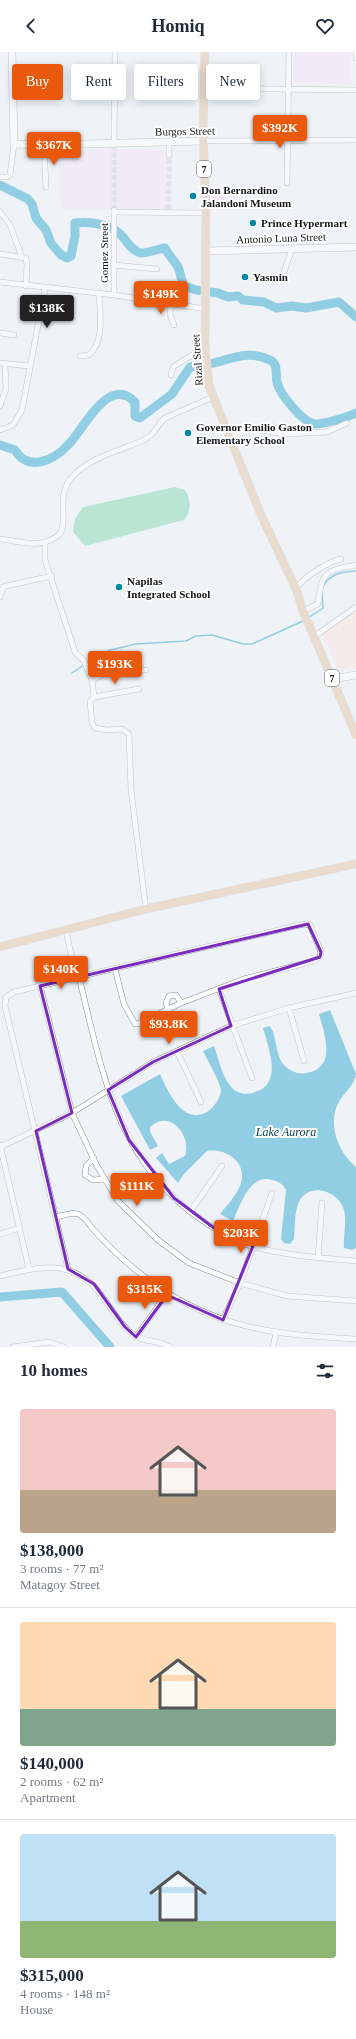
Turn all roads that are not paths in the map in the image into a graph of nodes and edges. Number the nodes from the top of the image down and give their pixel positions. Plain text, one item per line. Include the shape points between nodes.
1 (12, 52) edge
2 (115, 52) edge
3 (205, 52) edge
4 (289, 52) edge
5 (356, 52) edge
6 (356, 58) edge
7 (204, 88) junction
8 (289, 89) junction
9 (356, 90) edge
10 (356, 140) edge
11 (203, 141) junction
12 (288, 141) junction
13 (169, 142) junction
14 (114, 143) junction
15 (14, 144) junction
16 (44, 145) junction
17 (169, 155) tunnel mouth
18 (0, 177) edge
19 (287, 183) dead end
20 (46, 187) dead end
21 (0, 212) edge
22 (206, 214) junction
23 (356, 247) edge
24 (292, 249) junction
25 (206, 251) junction
26 (0, 254) edge
27 (22, 257) junction
28 (113, 265) junction
29 (157, 270) dead end
30 (284, 272) dead end
31 (0, 282) edge
32 (26, 286) junction
33 (45, 288) junction
34 (99, 294) junction
35 (114, 295) junction
36 (171, 304) junction
37 (206, 309) junction
38 (174, 325) dead end
39 (0, 333) edge
40 (14, 335) dead end
41 (205, 347) junction
42 (80, 356) dead end
43 (3, 363) edge
44 (30, 366) junction
45 (171, 375) dead end
46 (213, 397) junction
47 (0, 406) edge
48 (346, 423) dead end
49 (0, 430) edge
50 (229, 437) junction
51 (0, 539) edge
52 (45, 543) junction
53 (341, 559) dead end
54 (356, 565) edge
55 (52, 576) junction
56 (296, 589) junction
57 (0, 597) edge
58 (356, 607) edge
59 (303, 613) junction
60 (315, 636) junction
61 (146, 670) dead end
62 (356, 675) edge
63 (333, 679) junction
64 (92, 680) junction
65 (139, 689) dead end
66 (94, 697) junction
67 (356, 735) edge
68 (356, 864) edge
69 (146, 909) junction
70 (66, 931) junction
71 (0, 947) edge
72 (115, 969) junction
73 (78, 977) junction
74 (40, 986) junction
75 (219, 989) junction
76 (356, 993) edge
77 (181, 1002) junction
78 (289, 1008) junction
79 (168, 1009) junction
80 (232, 1026) junction
81 (177, 1051) junction
82 (304, 1061) dead end
83 (252, 1078) dead end
84 (108, 1090) junction
85 (201, 1102) dead end
86 (72, 1113) junction
87 (36, 1131) junction
88 (0, 1146) edge
89 (94, 1158) junction
90 (222, 1166) dead end
91 (105, 1179) junction
92 (272, 1193) dead end
93 (322, 1203) dead end
94 (190, 1212) junction
95 (57, 1217) junction
96 (20, 1228) junction
97 (0, 1234) edge
98 (253, 1246) junction
99 (318, 1258) junction
100 (356, 1261) edge
101 (29, 1269) junction
102 (68, 1269) junction
103 (0, 1276) edge
104 (240, 1283) junction
105 (168, 1294) junction
106 (356, 1301) edge
107 (223, 1320) junction
108 (276, 1333) junction
109 (136, 1337) junction
110 (356, 1339) edge
111 (13, 1347) edge
112 (64, 1347) edge
113 (170, 1347) edge
114 (273, 1347) edge

1 - 15 street
2 - 14 street
3 - 7 main road, Rizal Street / 7
4 - 8 street
5 - 6 street
7 - 8 street
7 - 11 main road, Rizal Street / 7
8 - 9 street
8 - 12 street
10 - 12 street, Burgos Street
11 - 12 street, Burgos Street
11 - 13 street, Burgos Street
11 - 22 main road, Rizal Street / 7
12 - 19 street
13 - 14 street, Burgos Street
13 - 17 street
14 - 16 street, Burgos Street
15 - 16 street, Burgos Street
15 - 18 street via 10,175
16 - 20 street
21 - 27 street via 10,225
22 - 25 main road, Rizal Street / 7
22 - 28 street, Gomez Street via 114,211
23 - 24 street, Antonio Luna Street
24 - 25 street, Antonio Luna Street
24 - 30 street
25 - 37 main road, Rizal Street / 7
26 - 27 street
27 - 32 street via 26,258 27,264
28 - 29 street
28 - 35 street, Gomez Street
31 - 32 street
32 - 33 street
33 - 34 street
33 - 44 street
34 - 35 street
34 - 42 street via 98,340 89,355
35 - 36 street
36 - 37 street
36 - 38 street via 170,314
37 - 41 main road, Rizal Street / 7
39 - 40 street
41 - 45 street via 173,367
41 - 46 main road, Rizal Street / 7 via 207,375
43 - 44 street
43 - 47 street via 6,389
44 - 49 street via 22,410 13,426
46 - 50 main road, Rizal Street / 7
46 - 52 street via 165,418 151,435 104,455 73,476 62,493 64,523 61,533
48 - 50 street via 327,432 284,434 254,429
50 - 56 main road, Rizal Street / 7 via 261,515
51 - 52 street via 22,543
52 - 55 street via 45,560
53 - 56 street via 299,583
54 - 59 street via 325,574 321,581 318,604
55 - 57 street via 6,586
55 - 64 street via 75,652 84,661
56 - 59 main road, Rizal Street / 7
58 - 60 street
59 - 60 main road, Rizal Street / 7
60 - 63 main road, 7
61 - 64 street via 106,674
62 - 63 street
63 - 67 main road, 7
64 - 66 street
65 - 66 street
66 - 69 street via 90,702 95,728 122,729 129,734 131,790
68 - 69 main road
69 - 70 main road
70 - 71 main road
70 - 73 street
72 - 73 street
72 - 75 street via 304,924 310,925 321,952 317,959 244,979
72 - 79 street via 124,1004 135,1024 141,1024
73 - 74 street
73 - 84 street
74 - 86 street
74 - 87 street via 12,993 5,1000
75 - 77 street
75 - 80 street
76 - 78 street
77 - 79 street
77 - 79 street via 176,995 169,996 166,1003
78 - 80 street
78 - 82 street
80 - 81 street
80 - 83 street
81 - 84 street via 153,1062
81 - 85 street
84 - 86 street
84 - 94 street via 129,1140 142,1160 174,1198
86 - 87 street
86 - 89 street
87 - 88 street
87 - 95 street
88 - 96 street
89 - 91 street
89 - 91 street via 86,1166 86,1175 93,1180
90 - 94 street
91 - 104 street via 118,1201 158,1240 189,1263
92 - 98 street
93 - 99 street
94 - 98 street via 214,1228
95 - 102 street
95 - 105 street via 76,1213 80,1215 135,1271
96 - 97 street
96 - 101 street
98 - 99 street
98 - 104 street
99 - 100 street
101 - 102 street
101 - 103 street
102 - 109 street via 94,1284 125,1327
104 - 106 street via 287,1296
104 - 107 street
105 - 107 street
105 - 109 street
107 - 108 street
108 - 110 street
108 - 114 street
109 - 113 street
111 - 112 street via 49,1342

